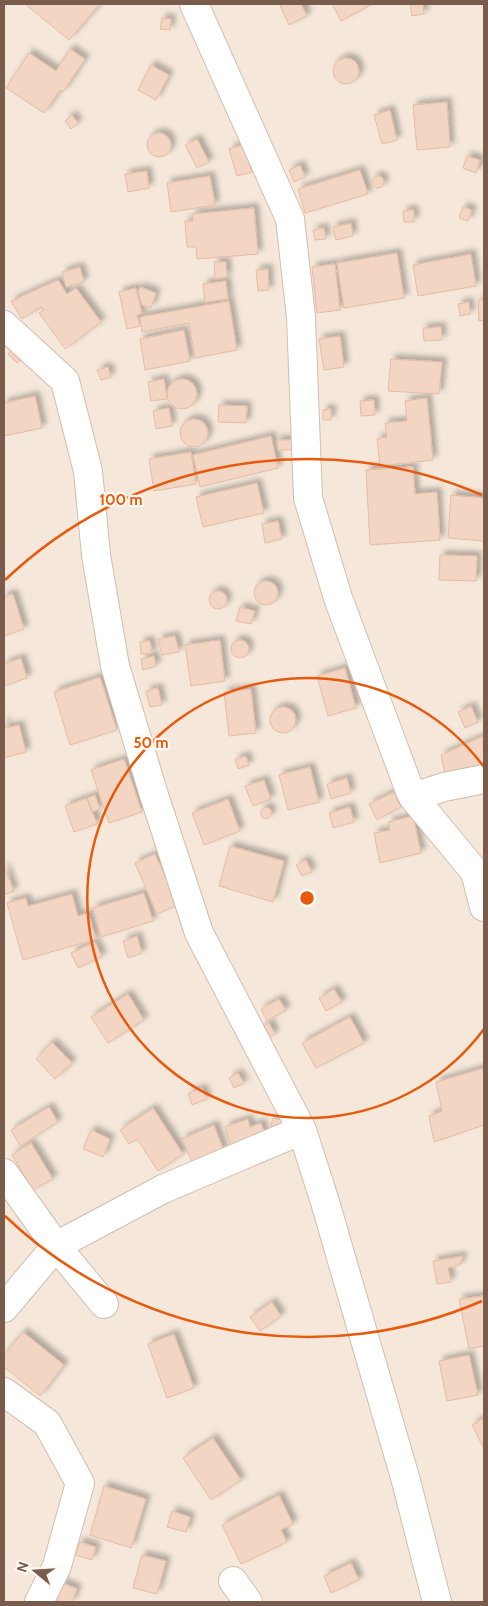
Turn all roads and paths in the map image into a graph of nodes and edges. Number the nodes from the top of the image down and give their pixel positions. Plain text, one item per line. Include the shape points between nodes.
1 (194, 4) edge
2 (4, 325) edge
3 (484, 779) edge
4 (413, 797) junction
5 (484, 907) edge
6 (302, 1130) junction
7 (4, 1173) edge
8 (56, 1246) junction
9 (104, 1304) dead end
10 (4, 1308) edge
11 (4, 1392) edge
12 (39, 1602) edge
13 (437, 1602) edge

1 - 4 street via 290,219 300,316 308,498 338,598
2 - 6 street via 65,381 88,471 96,556 115,666 153,792 199,933
3 - 4 street
4 - 5 street via 475,872
6 - 8 street via 163,1189
6 - 13 street via 406,1481
7 - 8 street
8 - 9 street
8 - 10 street
11 - 12 street via 47,1423 80,1483 57,1566

